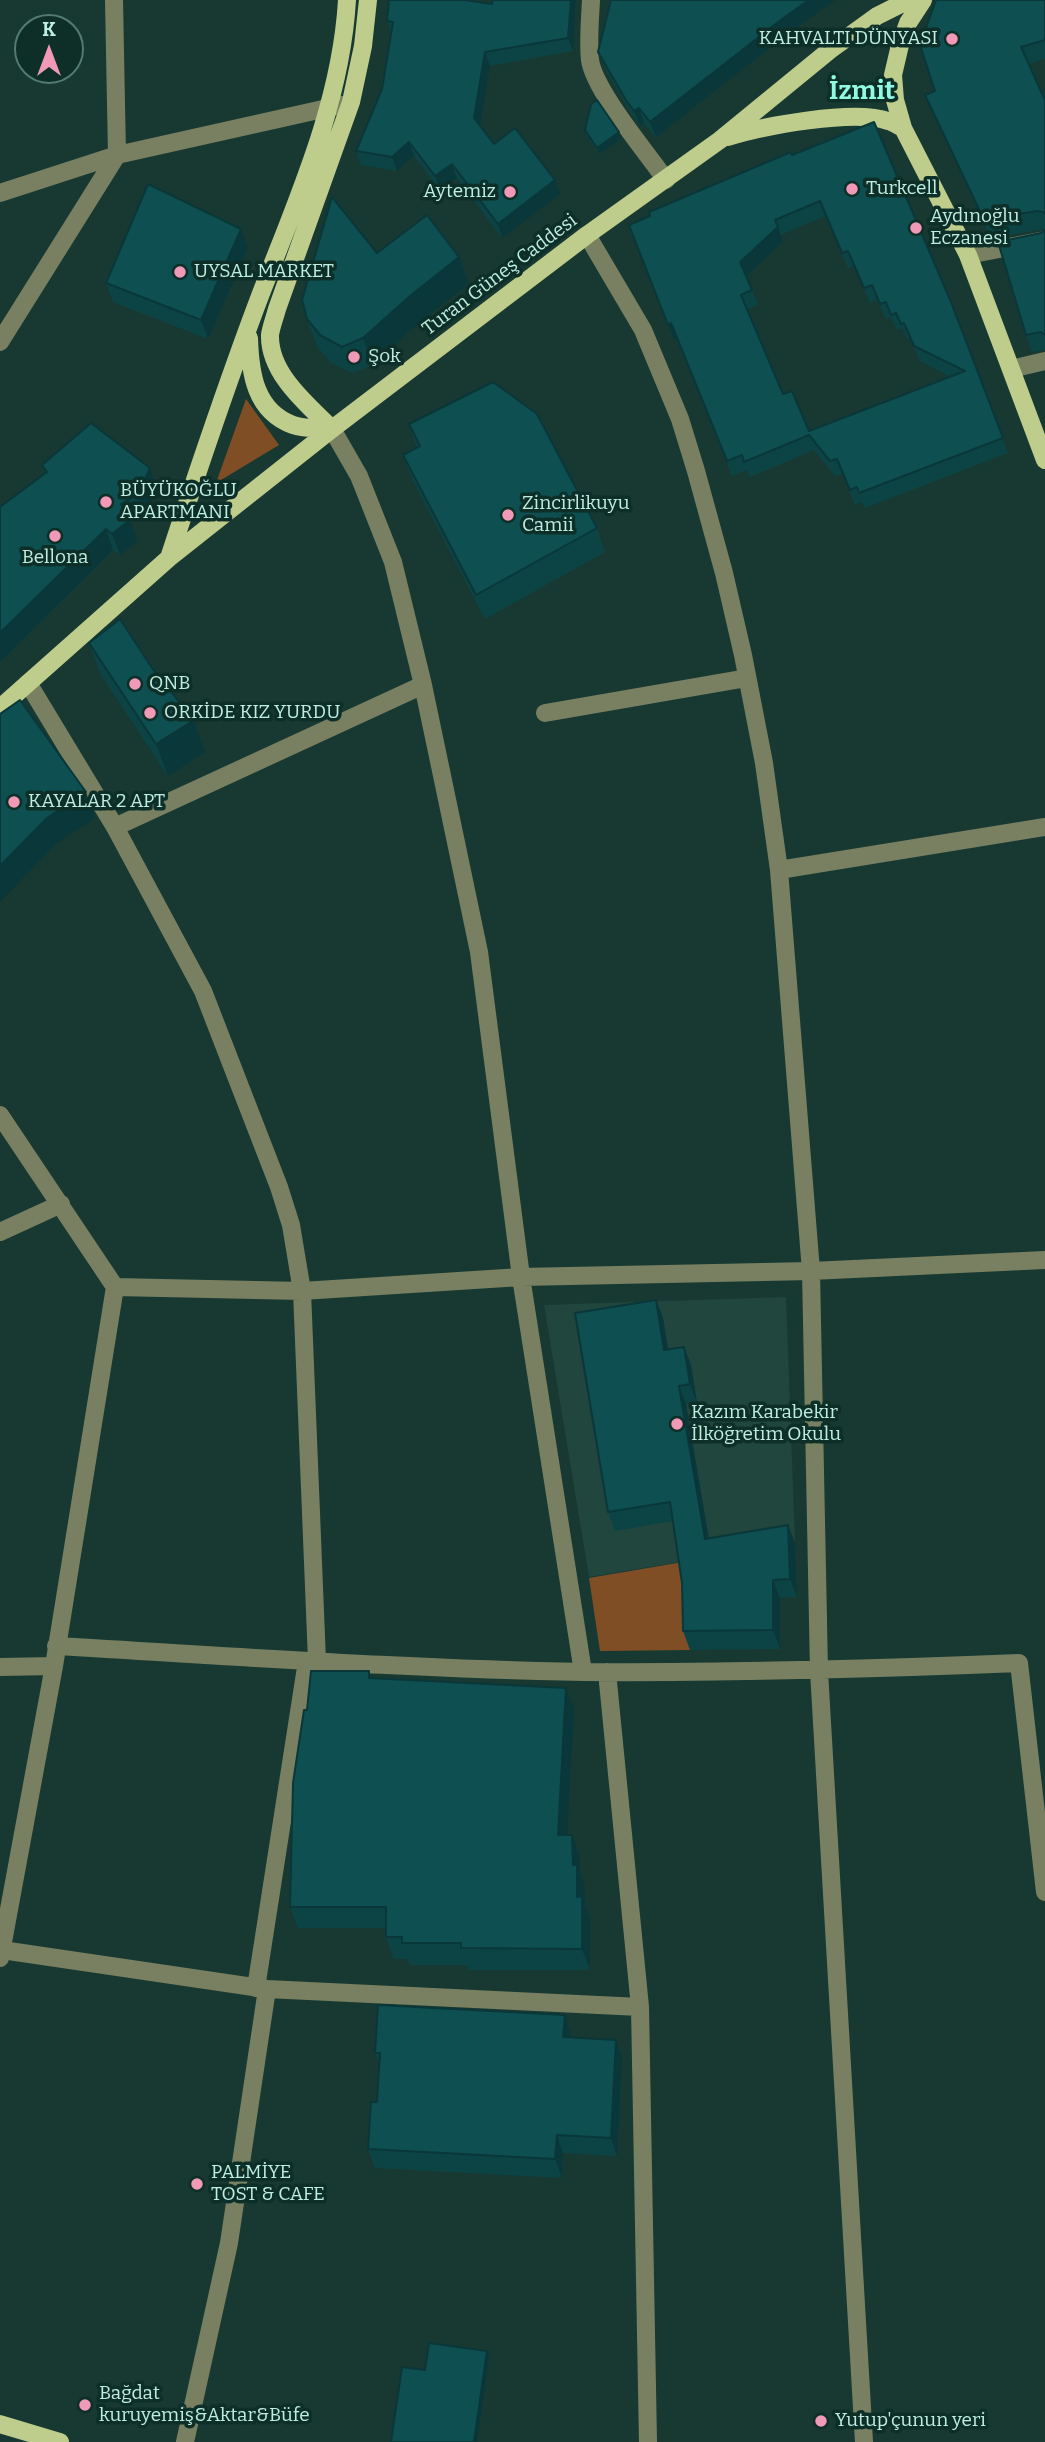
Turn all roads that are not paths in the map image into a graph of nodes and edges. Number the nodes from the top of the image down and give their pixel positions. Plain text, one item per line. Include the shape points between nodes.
1 (114, 0) edge
2 (347, 0) edge
3 (368, 0) edge
4 (591, 0) edge
5 (909, 0) edge
6 (923, 0) edge
7 (351, 102) junction
8 (330, 107) junction
9 (903, 128) junction
10 (720, 140) junction
11 (117, 156) junction
12 (666, 180) junction
13 (0, 193) edge
14 (587, 235) junction
15 (1045, 240) edge
16 (968, 255) junction
17 (248, 328) junction
18 (0, 342) edge
19 (1045, 361) edge
20 (1012, 369) junction
21 (332, 429) junction
22 (1045, 460) edge
23 (169, 558) junction
24 (747, 678) junction
25 (28, 683) junction
26 (423, 685) junction
27 (0, 708) edge
28 (545, 713) dead end
29 (115, 827) junction
30 (1045, 827) edge
31 (779, 870) junction
32 (0, 1115) edge
33 (61, 1204) junction
34 (0, 1232) edge
35 (1045, 1260) edge
36 (811, 1270) junction
37 (521, 1277) junction
38 (115, 1287) junction
39 (302, 1291) junction
40 (56, 1646) junction
41 (312, 1661) junction
42 (54, 1666) junction
43 (0, 1667) edge
44 (819, 1671) junction
45 (583, 1672) junction
46 (607, 1672) junction
47 (1045, 1892) edge
48 (1, 1954) edge
49 (262, 1988) junction
50 (640, 2007) junction
51 (1, 2429) edge
52 (60, 2442) edge
53 (185, 2442) edge
54 (648, 2442) edge
55 (864, 2442) edge

1 - 11 street
2 - 8 main road
3 - 7 main road
4 - 12 street via 594,75
5 - 10 main road, Turan Güneş Caddesi via 877,16 830,50
6 - 9 main road via 908,23 895,63 895,100
7 - 8 street
7 - 21 main road via 270,335 279,368 294,391
8 - 11 street
8 - 17 main road
9 - 10 main road via 887,120 829,119 756,128
9 - 16 main road
10 - 12 main road, Turan Güneş Caddesi
11 - 13 street
11 - 18 street
12 - 14 main road, Turan Güneş Caddesi
14 - 21 main road, Turan Güneş Caddesi
14 - 24 street via 643,330 680,419 724,573
15 - 16 street
16 - 20 main road
17 - 21 main road via 250,370 265,402 295,426
17 - 23 main road
19 - 20 street
20 - 22 main road
21 - 23 main road, Turan Güneş Caddesi
21 - 26 street via 381,526
23 - 25 main road, Turan Güneş Caddesi
24 - 28 street
24 - 31 street
25 - 27 main road, Turan Güneş Caddesi
25 - 29 street
26 - 29 street
26 - 37 street via 479,952
29 - 39 street via 203,991 279,1187 291,1225
30 - 31 street
31 - 36 street
32 - 33 street
33 - 34 street
33 - 38 street
35 - 36 street
36 - 37 street
36 - 44 street
37 - 39 street
37 - 45 street
38 - 39 street
38 - 40 street
39 - 41 street
40 - 41 street
40 - 42 street
41 - 45 street
41 - 49 street
42 - 43 street
42 - 48 street
44 - 46 street
44 - 47 street via 1019,1663
44 - 55 street
45 - 46 street
46 - 50 street
48 - 49 street
49 - 50 street
49 - 53 street via 229,2243
50 - 54 street
51 - 52 main road

